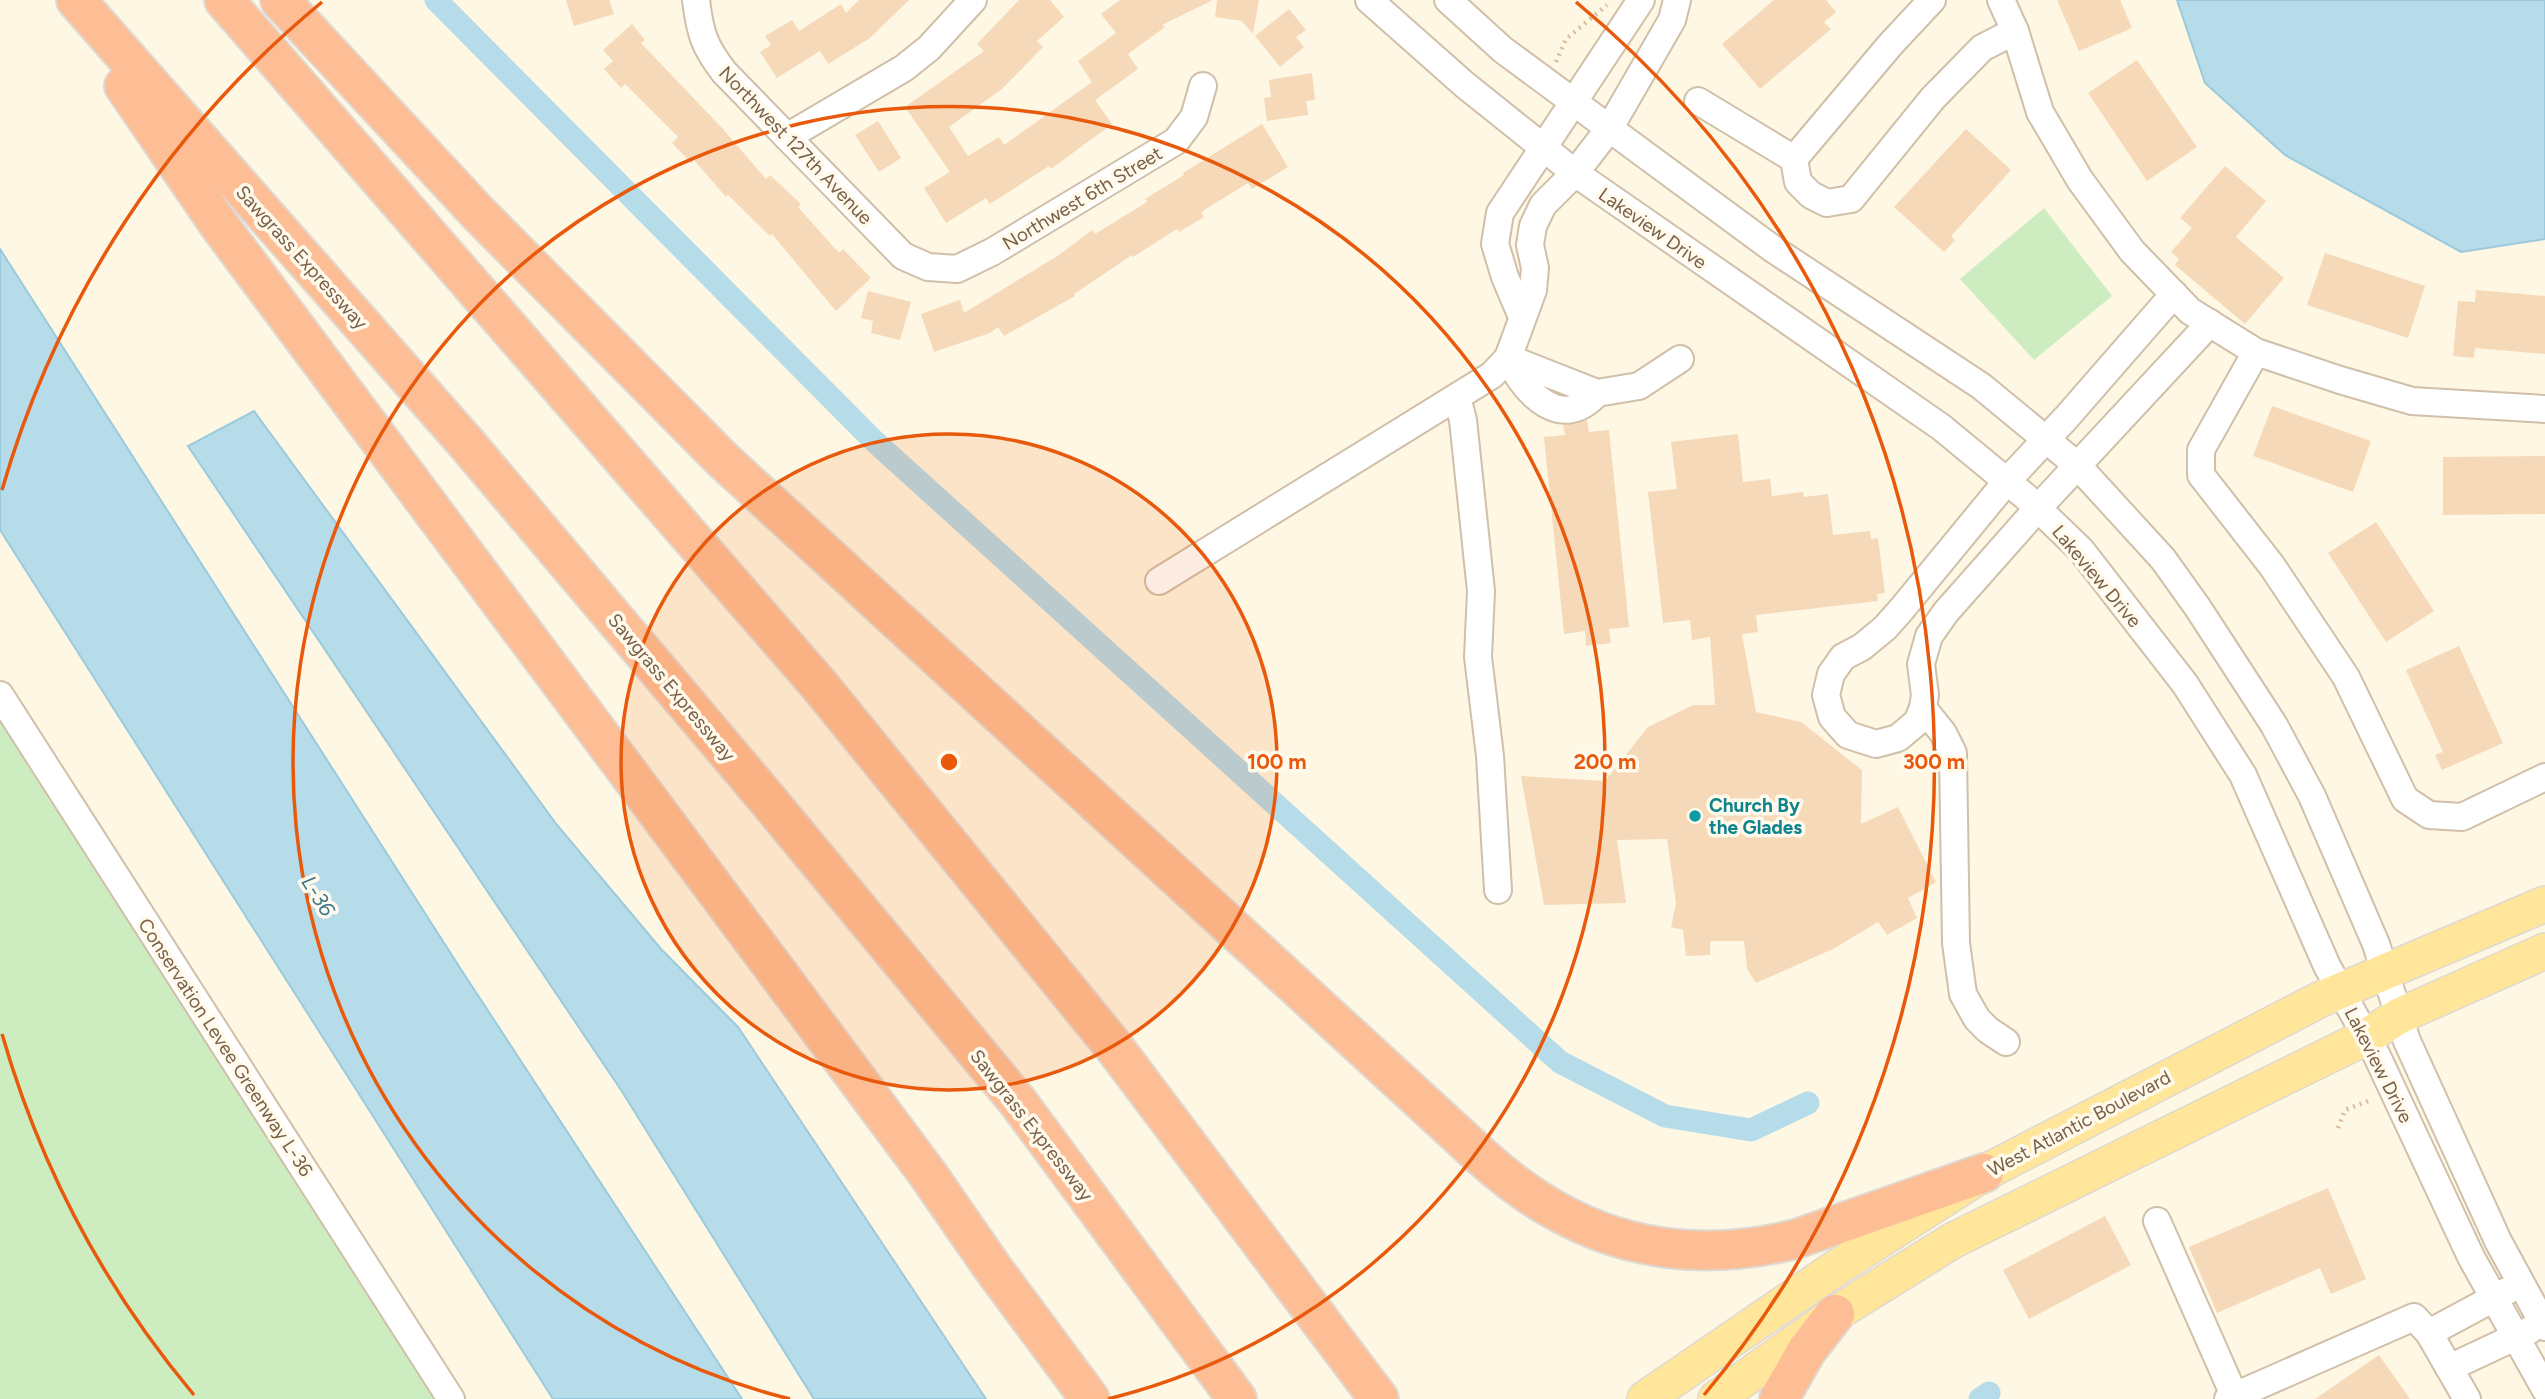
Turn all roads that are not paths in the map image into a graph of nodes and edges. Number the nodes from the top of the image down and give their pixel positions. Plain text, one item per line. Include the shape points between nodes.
1 (224, 0) edge
2 (280, 0) edge
3 (696, 0) edge
4 (973, 0) edge
5 (1369, 0) edge
6 (1448, 0) edge
7 (1677, 0) edge
8 (1932, 0) edge
9 (2001, 0) edge
10 (1628, 4) edge
11 (85, 12) edge
12 (2015, 31) junction
13 (1664, 34) junction
14 (1203, 86) dead end
15 (1698, 102) dead end
16 (1573, 103) junction
17 (1609, 129) junction
18 (787, 137) junction
19 (1542, 148) junction
20 (1794, 159) junction
21 (1575, 173) junction
22 (928, 267) joint
23 (2174, 294) junction
24 (1522, 317) junction
25 (2210, 323) junction
26 (2256, 352) junction
27 (2120, 356) junction
28 (1508, 358) junction
29 (1680, 359) dead end
30 (2152, 385) junction
31 (1457, 397) junction
32 (2545, 410) edge
33 (2046, 440) junction
34 (2077, 465) junction
35 (2007, 481) junction
36 (2038, 508) junction
37 (1159, 581) dead end
38 (0, 695) edge
39 (1923, 709) junction
40 (2545, 777) edge
41 (1498, 890) dead end
42 (2545, 904) edge
43 (2545, 951) edge
44 (2384, 971) junction
45 (2341, 991) junction
46 (2399, 1016) junction
47 (2366, 1037) junction
48 (2006, 1042) dead end
49 (1984, 1173) junction
50 (2157, 1221) dead end
51 (2521, 1284) junction
52 (2493, 1298) junction
53 (1835, 1314) junction
54 (2544, 1325) edge
55 (2429, 1333) junction
56 (2515, 1337) junction
57 (2449, 1368) junction
58 (2545, 1389) edge
59 (2231, 1397) edge
60 (452, 1399) edge
61 (1090, 1399) edge
62 (1237, 1399) edge
63 (1379, 1399) edge
64 (1645, 1399) edge
65 (1716, 1399) edge
66 (1779, 1399) edge
67 (2467, 1399) edge

1 - 63 highway via 820,686 1114,1047
2 - 49 highway via 478,213 723,460 1530,1197 1585,1226 1641,1244 1727,1250 1796,1239
3 - 18 street, Northwest 127th Avenue via 707,50
4 - 18 street via 904,68
5 - 19 street, Lakeview Drive
6 - 16 street, Lakeview Drive via 1503,50
7 - 13 street
8 - 20 street
9 - 12 street
10 - 13 street
10 - 16 street
11 - 61 highway via 127,93 219,225 927,1172
11 - 62 highway, Sawgrass Expressway via 467,444 793,830 1018,1102
12 - 20 street via 1982,48 1933,98 1851,199 1827,203 1811,194 1798,182
12 - 23 street via 2040,112 2080,180 2132,251
13 - 17 street
14 - 22 street, Northwest 6th Street via 1194,117 1176,141 992,253 957,269
15 - 20 street
16 - 17 street, Lakeview Drive
16 - 19 street
17 - 21 street
17 - 33 street, Lakeview Drive via 1773,248 1981,386
18 - 22 street, Northwest 127th Avenue via 903,257
19 - 21 street, Lakeview Drive
19 - 24 street via 1500,213 1495,244
21 - 24 street via 1543,205 1532,226 1533,290
21 - 35 street, Lakeview Drive via 1941,427
23 - 25 street
23 - 27 street
24 - 28 street
25 - 26 street
25 - 30 street
26 - 32 street via 2412,401
26 - 40 street via 2201,450 2201,475 2272,566 2346,677 2405,799 2430,815 2462,817
27 - 30 street
27 - 33 street
28 - 29 street via 1528,390 1542,403 1560,410 1588,404 1597,393 1639,386
28 - 31 street via 1492,375
30 - 34 street
31 - 37 street
31 - 41 street via 1480,591 1478,657
33 - 34 street, Lakeview Drive
33 - 35 street
34 - 36 street
34 - 44 street, Lakeview Drive via 2162,559 2274,725 2312,796
35 - 36 street, Lakeview Drive
35 - 39 street via 1885,628 1843,657 1831,674 1826,695 1832,717 1848,735 1876,744 1898,738 1917,722
36 - 39 street via 1929,636 1921,664
36 - 45 street, Lakeview Drive via 2081,550 2185,684 2243,775
38 - 60 street, Conservation Levee Greenway L-36
39 - 48 street via 1953,753 1956,943 1963,994 1977,1019
42 - 44 main road, West Atlantic Boulevard
43 - 46 main road
44 - 45 main road, West Atlantic Boulevard
44 - 46 street, Lakeview Drive
45 - 47 street, Lakeview Drive
45 - 49 main road, West Atlantic Boulevard
46 - 47 main road
46 - 51 street, Lakeview Drive
47 - 52 street, Lakeview Drive
47 - 53 main road via 1952,1241
49 - 64 main road, West Atlantic Boulevard
50 - 59 street
51 - 52 street
51 - 54 street, Lakeview Drive
52 - 55 street
52 - 56 street, Lakeview Drive
53 - 65 main road
53 - 66 highway via 1807,1350
54 - 56 street
55 - 57 street
55 - 59 street via 2414,1317
56 - 57 street
56 - 58 street, Lakeview Drive
57 - 67 street

